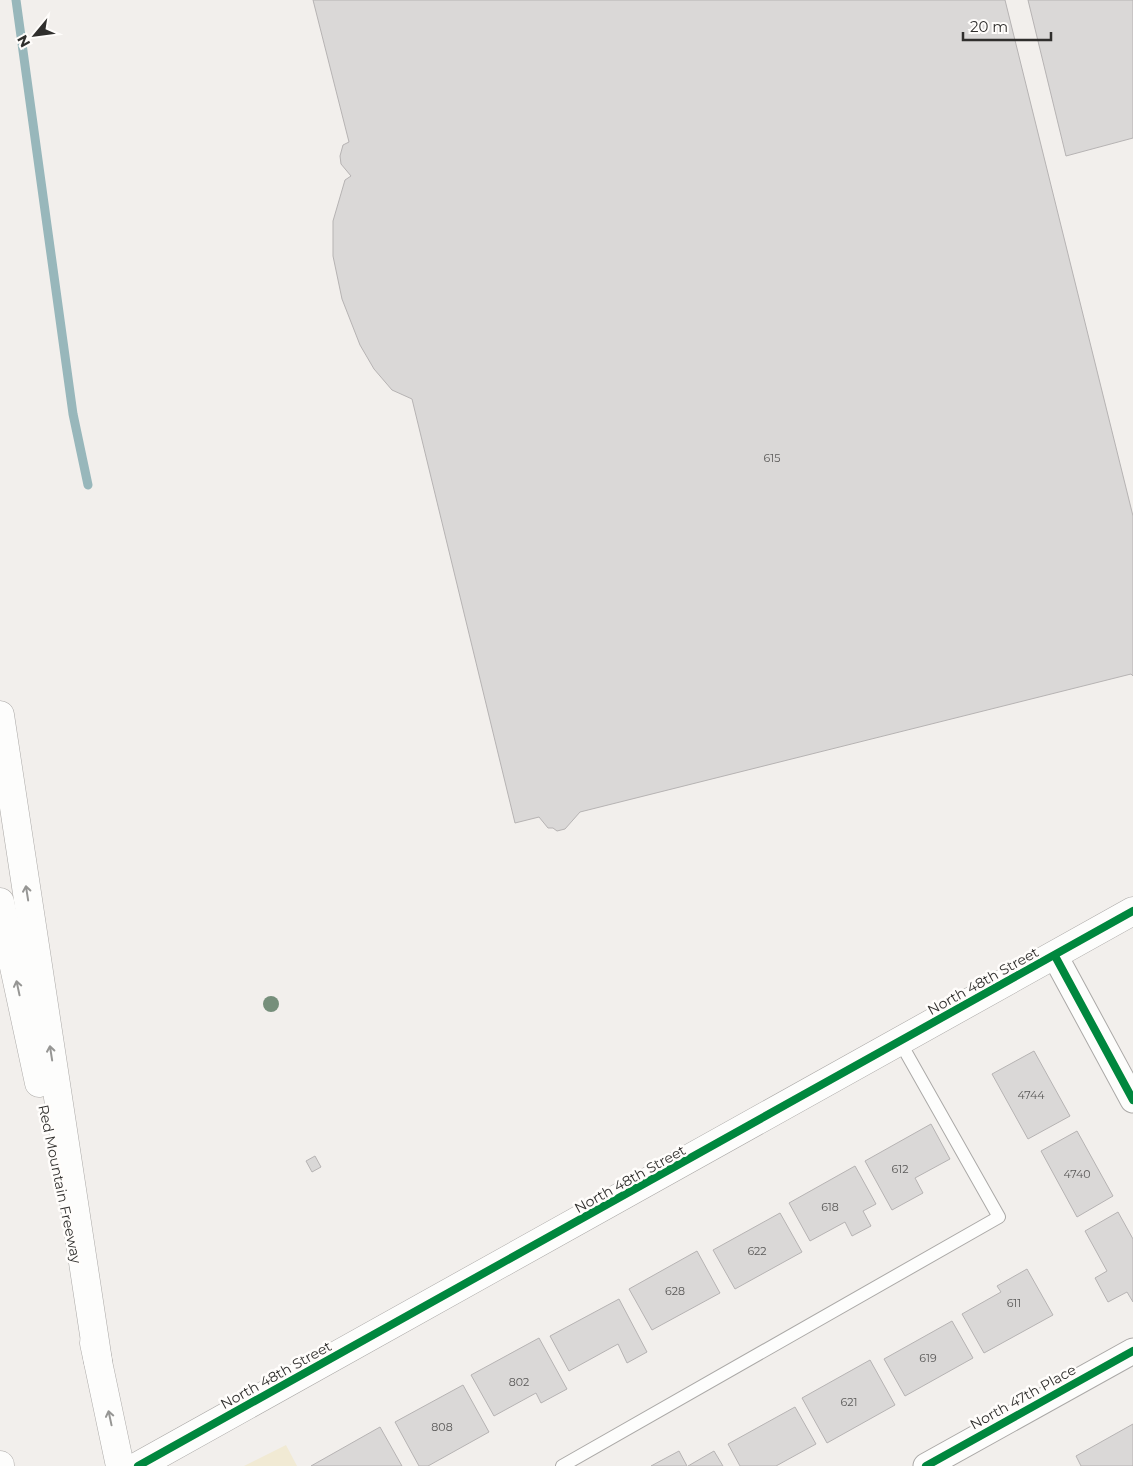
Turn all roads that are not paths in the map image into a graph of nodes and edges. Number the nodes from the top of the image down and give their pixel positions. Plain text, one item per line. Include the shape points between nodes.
1 (0, 715) edge
2 (0, 902) edge
3 (1133, 911) edge
4 (1055, 956) junction
5 (900, 1042) junction
6 (1133, 1100) edge
7 (1133, 1351) edge
8 (98, 1361) junction
9 (120, 1466) edge
10 (138, 1466) edge
11 (562, 1466) edge
12 (926, 1466) edge

8 -> 1 main road
8 -> 2 main road, Red Mountain Freeway
3 - 4 main road, North 48th Street
4 - 5 main road, North 48th Street
4 - 6 street
5 - 10 main road, North 48th Street
5 - 11 lane via 998,1217
7 - 12 street, North 47th Place
9 -> 8 main road, Red Mountain Freeway

